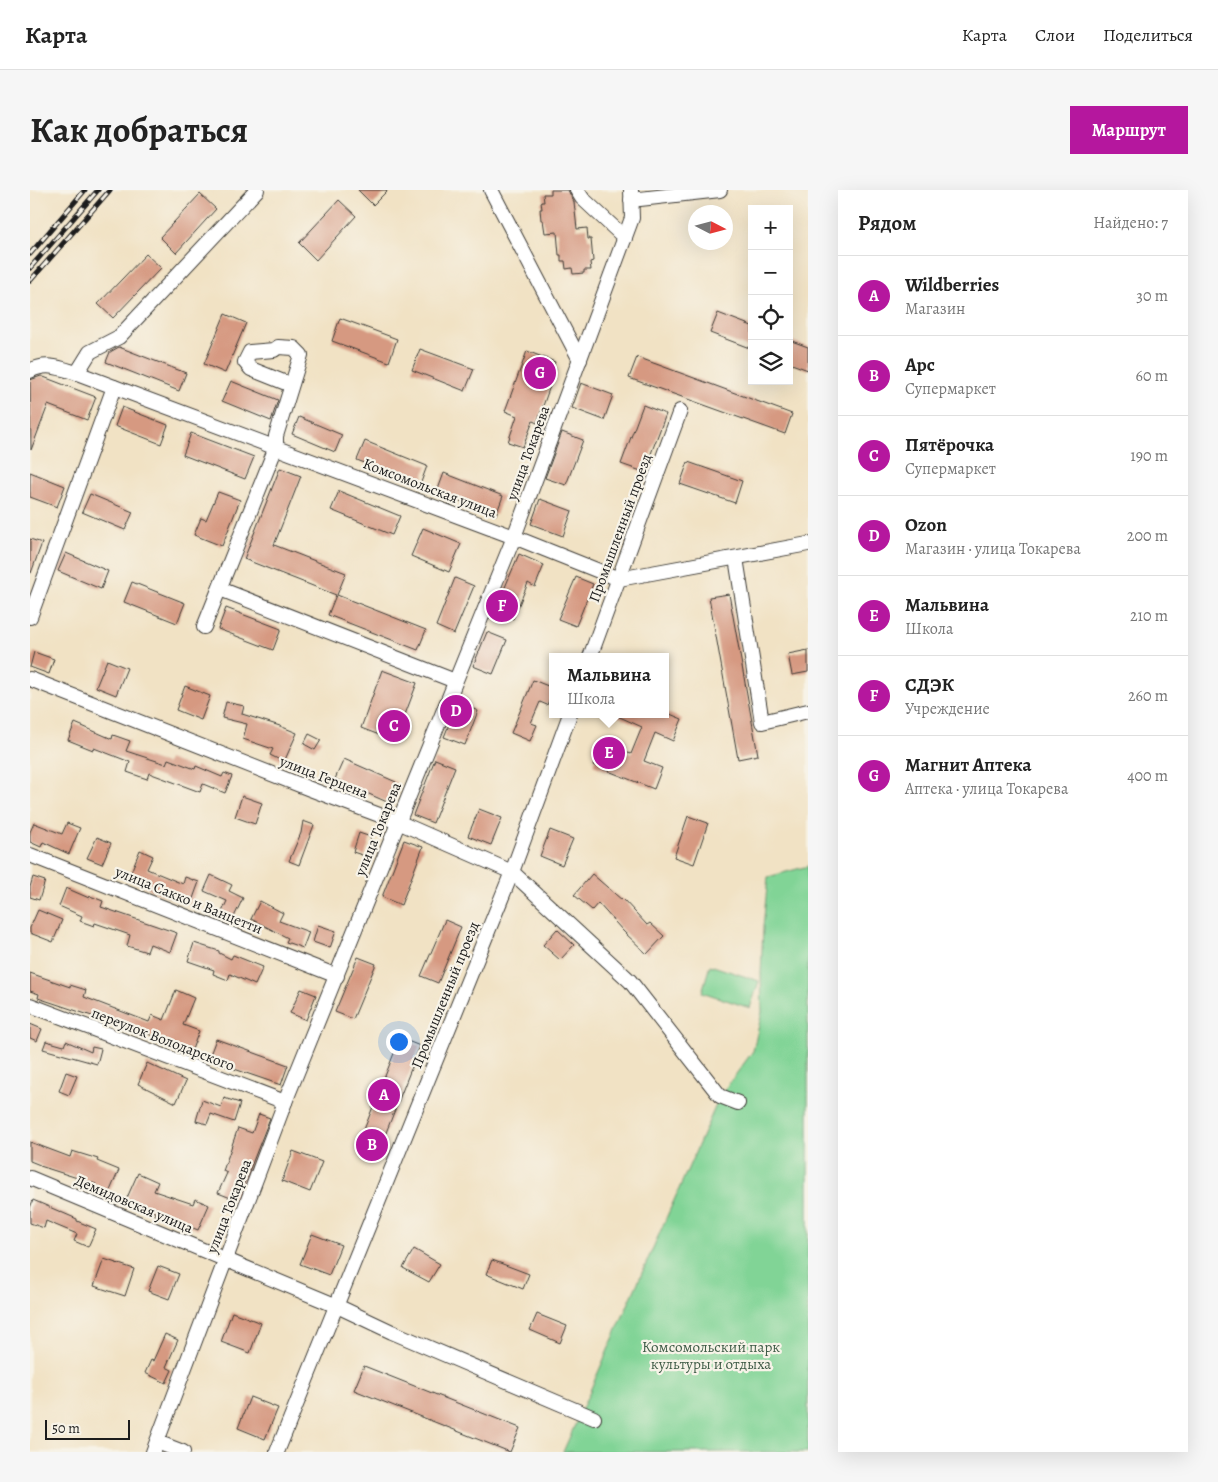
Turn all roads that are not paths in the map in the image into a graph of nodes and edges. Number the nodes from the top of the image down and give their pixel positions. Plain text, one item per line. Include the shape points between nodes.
1 (257, 190) edge
2 (491, 190) edge
3 (577, 190) edge
4 (720, 190) edge
5 (631, 195) edge
6 (625, 238) junction
7 (580, 360) junction
8 (30, 371) edge
9 (77, 372) junction
10 (291, 385) dead end
11 (114, 387) junction
12 (680, 411) dead end
13 (276, 447) junction
14 (514, 537) junction
15 (808, 544) edge
16 (736, 558) junction
17 (619, 579) junction
18 (220, 589) junction
19 (30, 617) edge
20 (204, 627) dead end
21 (591, 653) edge
22 (30, 679) edge
23 (455, 681) junction
24 (808, 711) edge
25 (569, 718) edge
26 (398, 822) junction
27 (30, 855) edge
28 (512, 872) junction
29 (336, 976) junction
30 (30, 1005) edge
31 (285, 1102) junction
32 (738, 1102) dead end
33 (30, 1178) edge
34 (226, 1260) junction
35 (337, 1306) junction
36 (594, 1418) dead end
37 (155, 1447) edge
38 (183, 1452) edge
39 (277, 1452) edge

1 - 9 street via 119,337 90,352
2 - 7 street
3 - 6 street
4 - 5 street
5 - 6 street, улица Токарева via 632,218
6 - 7 street, улица Токарева
7 - 14 street, улица Токарева
8 - 9 street, Комсомольская улица via 47,365
9 - 11 street, Комсомольская улица
10 - 13 street via 276,436
11 - 13 street, Комсомольская улица
11 - 19 street
12 - 17 street, Промышленный проезд
13 - 14 street, Комсомольская улица
13 - 18 street
14 - 17 street, Комсомольская улица
14 - 23 street, улица Токарева
15 - 16 street
16 - 17 street
16 - 24 street via 762,722
17 - 21 street, Промышленный проезд
18 - 20 street
18 - 23 street
22 - 26 street, улица Герцена
23 - 26 street, улица Токарева
25 - 28 street, Промышленный проезд
26 - 28 street, улица Герцена
26 - 29 street, улица Токарева
27 - 29 street, улица Сакко и Ванцетти
28 - 32 street, улица Герцена via 630,980 720,1096
28 - 35 street, Промышленный проезд
29 - 31 street, улица Токарева
30 - 31 street, переулок Володарского
31 - 34 street, улица Токарева
33 - 34 street, Демидовская улица
34 - 35 street, Демидовская улица
34 - 37 street, улица Токарева
35 - 36 street, Демидовская улица
35 - 39 street, Промышленный проезд
37 - 38 street

